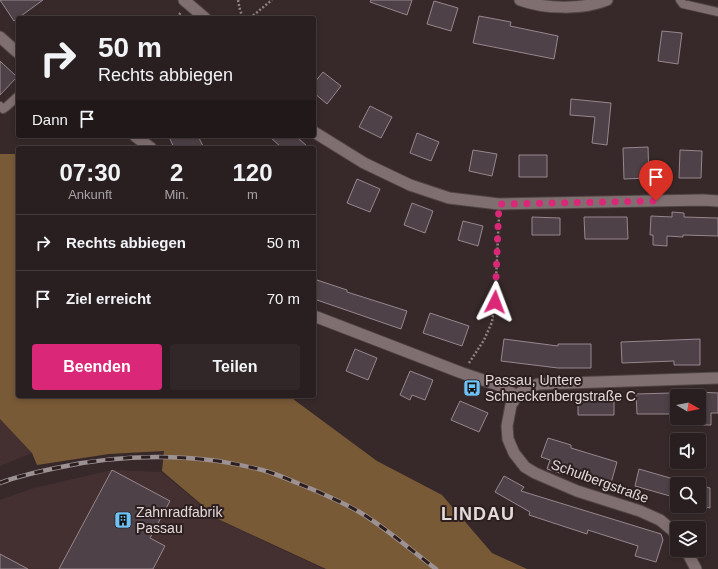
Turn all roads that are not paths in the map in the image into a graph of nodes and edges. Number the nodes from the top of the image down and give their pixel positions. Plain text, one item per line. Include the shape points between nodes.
1 (184, 0) edge
2 (520, 0) edge
3 (607, 0) edge
4 (680, 0) edge
5 (718, 12) edge
6 (204, 16) edge
7 (0, 37) edge
8 (16, 51) edge
9 (16, 98) edge
10 (0, 106) edge
11 (316, 133) edge
12 (138, 138) edge
13 (148, 146) edge
14 (718, 201) edge
15 (316, 317) edge
16 (718, 378) edge
17 (517, 396) junction
18 (670, 528) edge
19 (690, 557) edge
20 (696, 569) edge

1 - 6 street
2 - 3 street via 560,7
4 - 5 lane via 683,4
7 - 8 street
9 - 10 lane via 3,109
11 - 14 street via 364,163 410,185 449,198 499,204
12 - 13 street
15 - 17 street via 498,385
16 - 17 street via 538,384
17 - 18 street, Schulbergstraße via 511,405 507,426 508,439 514,453 525,467 577,491 640,511 660,520
19 - 20 street

